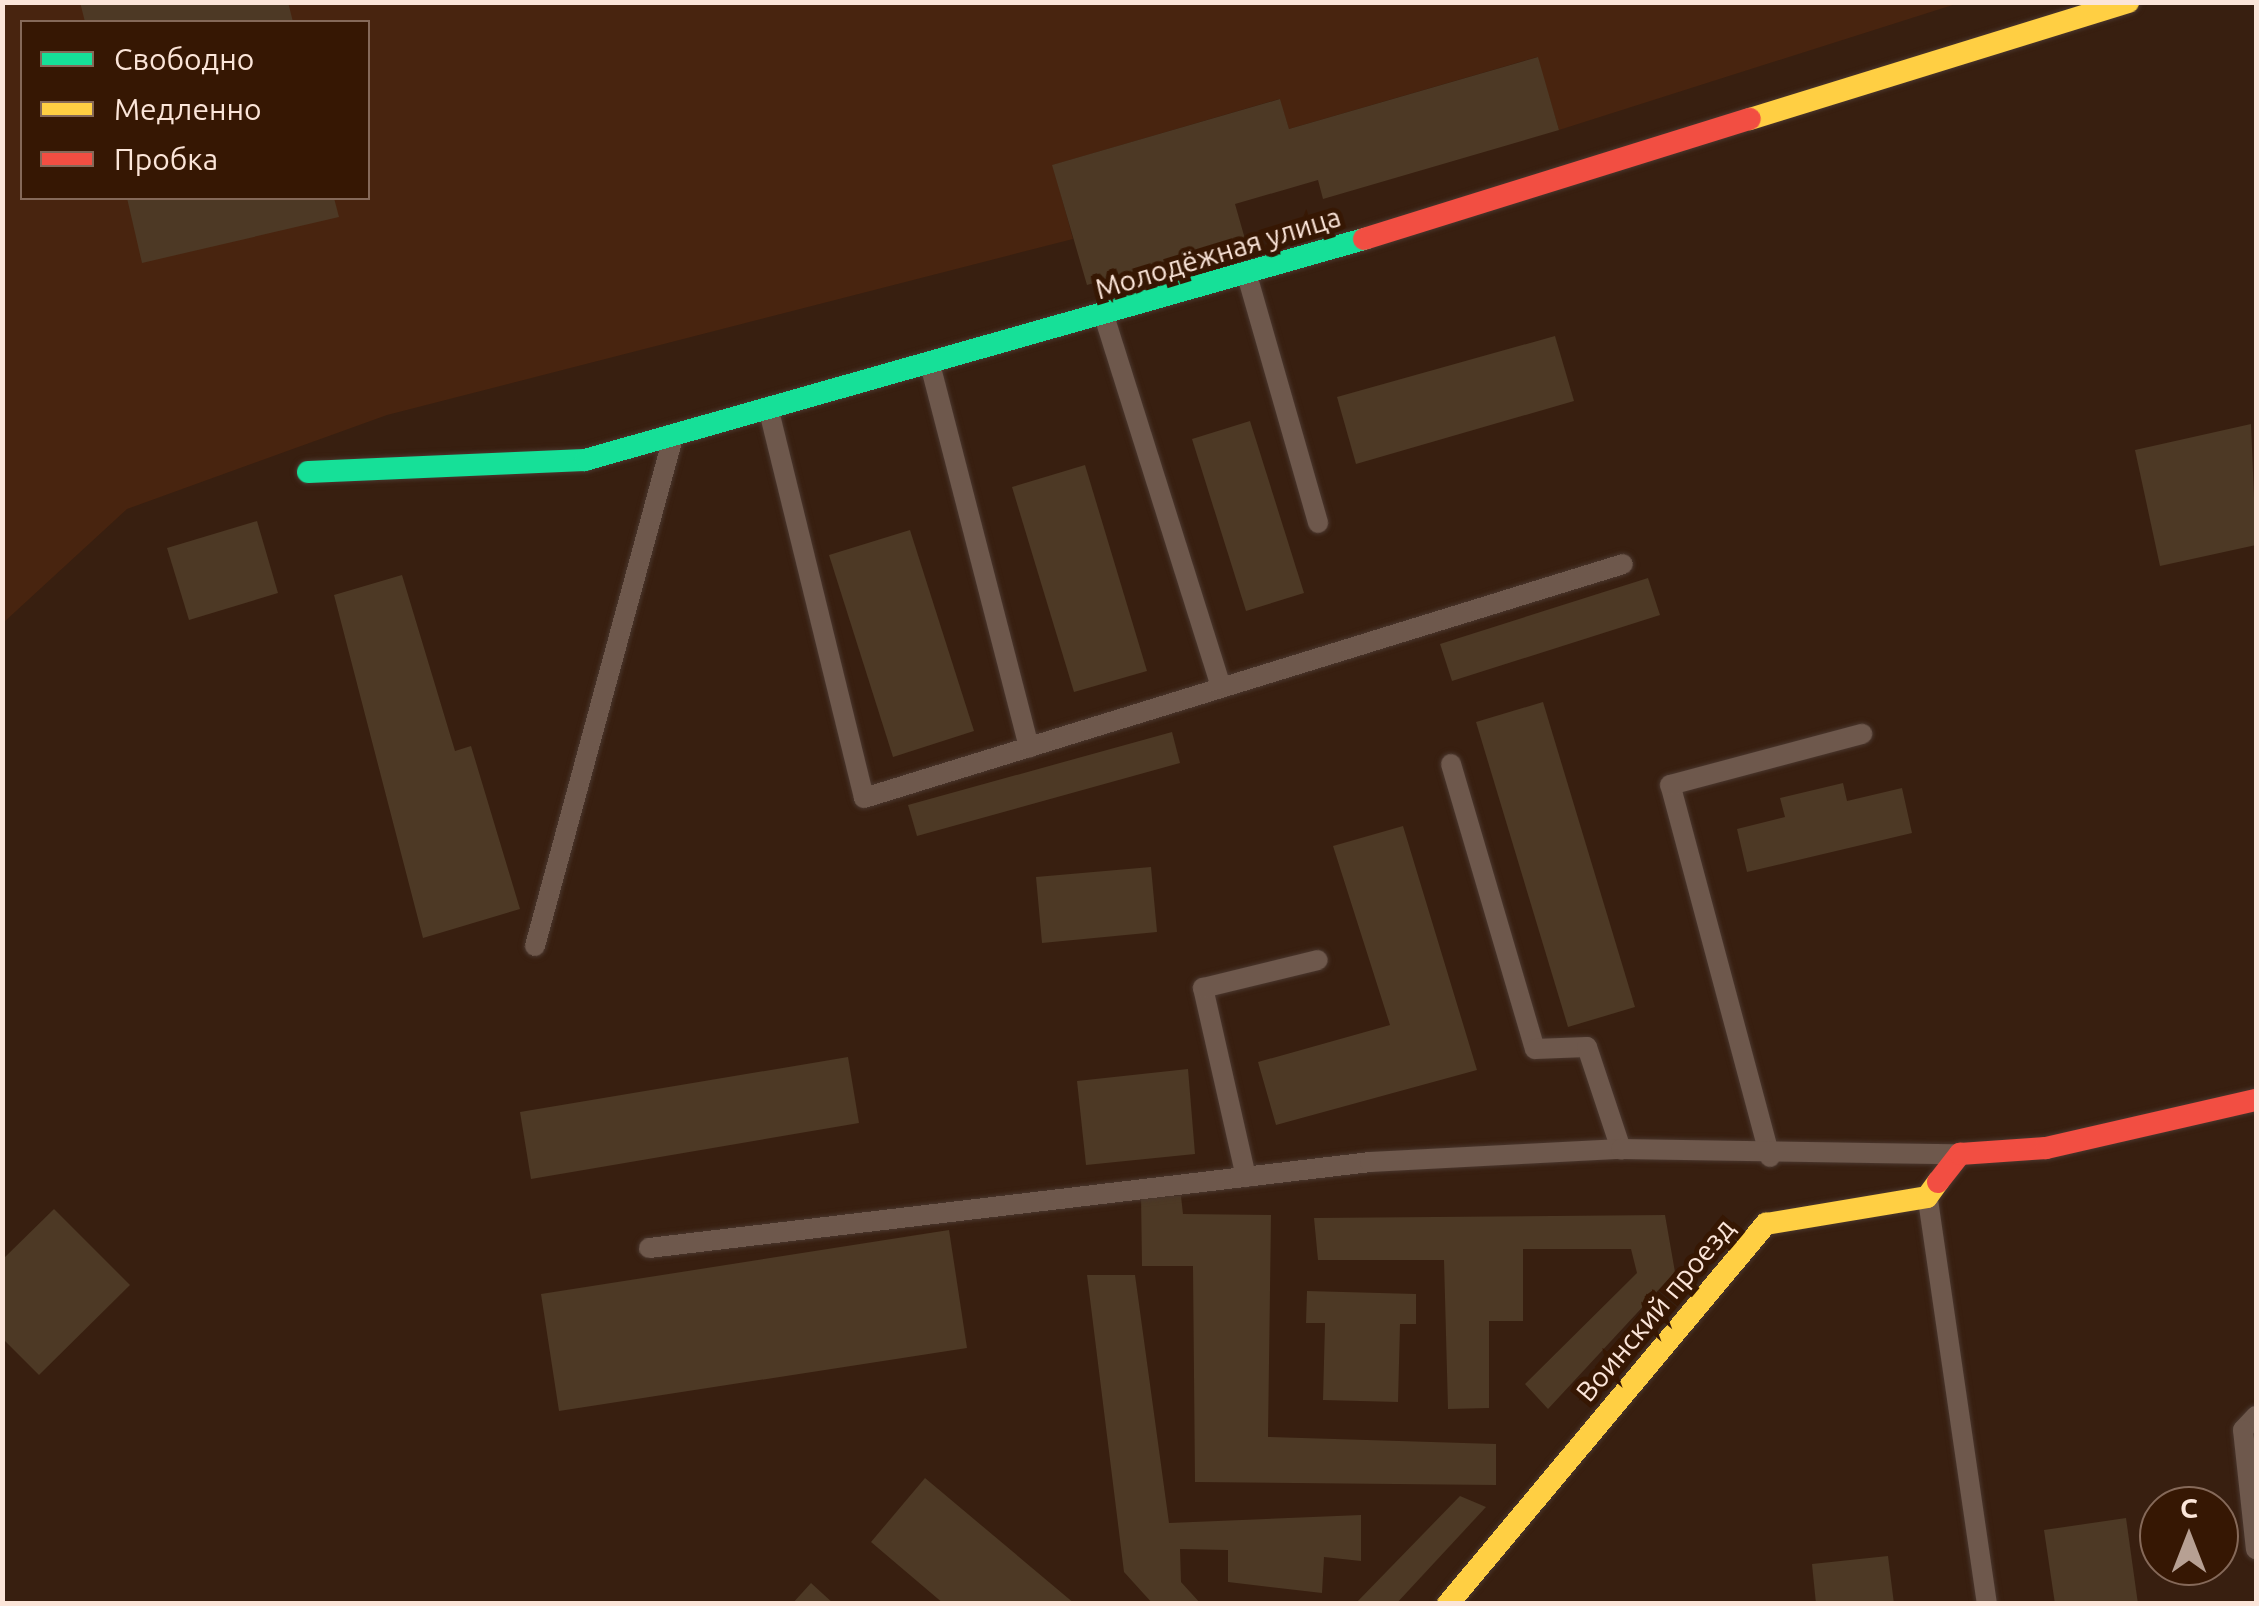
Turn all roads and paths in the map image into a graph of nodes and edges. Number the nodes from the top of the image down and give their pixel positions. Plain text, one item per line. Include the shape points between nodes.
1 (2128, 2) edge
2 (1247, 275) junction
3 (1105, 319) junction
4 (931, 368) junction
5 (768, 406) junction
6 (674, 434) junction
7 (308, 472) dead end
8 (1318, 523) dead end
9 (1623, 564) dead end
10 (1221, 687) junction
11 (1862, 734) dead end
12 (1029, 748) junction
13 (1451, 764) dead end
14 (535, 946) dead end
15 (1318, 960) dead end
16 (2256, 1100) edge
17 (1621, 1149) junction
18 (1960, 1154) junction
19 (1770, 1157) junction
20 (1246, 1177) junction
21 (1928, 1196) junction
22 (649, 1248) dead end
23 (2256, 1416) edge
24 (2256, 1549) edge
25 (1448, 1604) edge
26 (1987, 1604) edge

1 - 2 street, Молодёжная улица
2 - 3 street, Молодёжная улица
2 - 8 lane
3 - 4 street, Молодёжная улица
3 - 10 lane
4 - 5 street, Молодёжная улица
4 - 12 lane
5 - 6 street, Молодёжная улица
5 - 12 lane via 864,798
6 - 7 street, Молодёжная улица via 585,460
6 - 14 lane
9 - 10 lane
10 - 12 lane
11 - 19 lane via 1670,785
13 - 17 lane via 1535,1049 1587,1047
15 - 20 lane via 1202,988
16 - 18 street via 2046,1148
17 - 19 lane
17 - 20 lane
18 - 19 lane
18 - 21 street
20 - 22 lane
21 - 25 street, Воинский проезд via 1766,1224
21 - 26 lane
23 - 24 lane via 2242,1430

